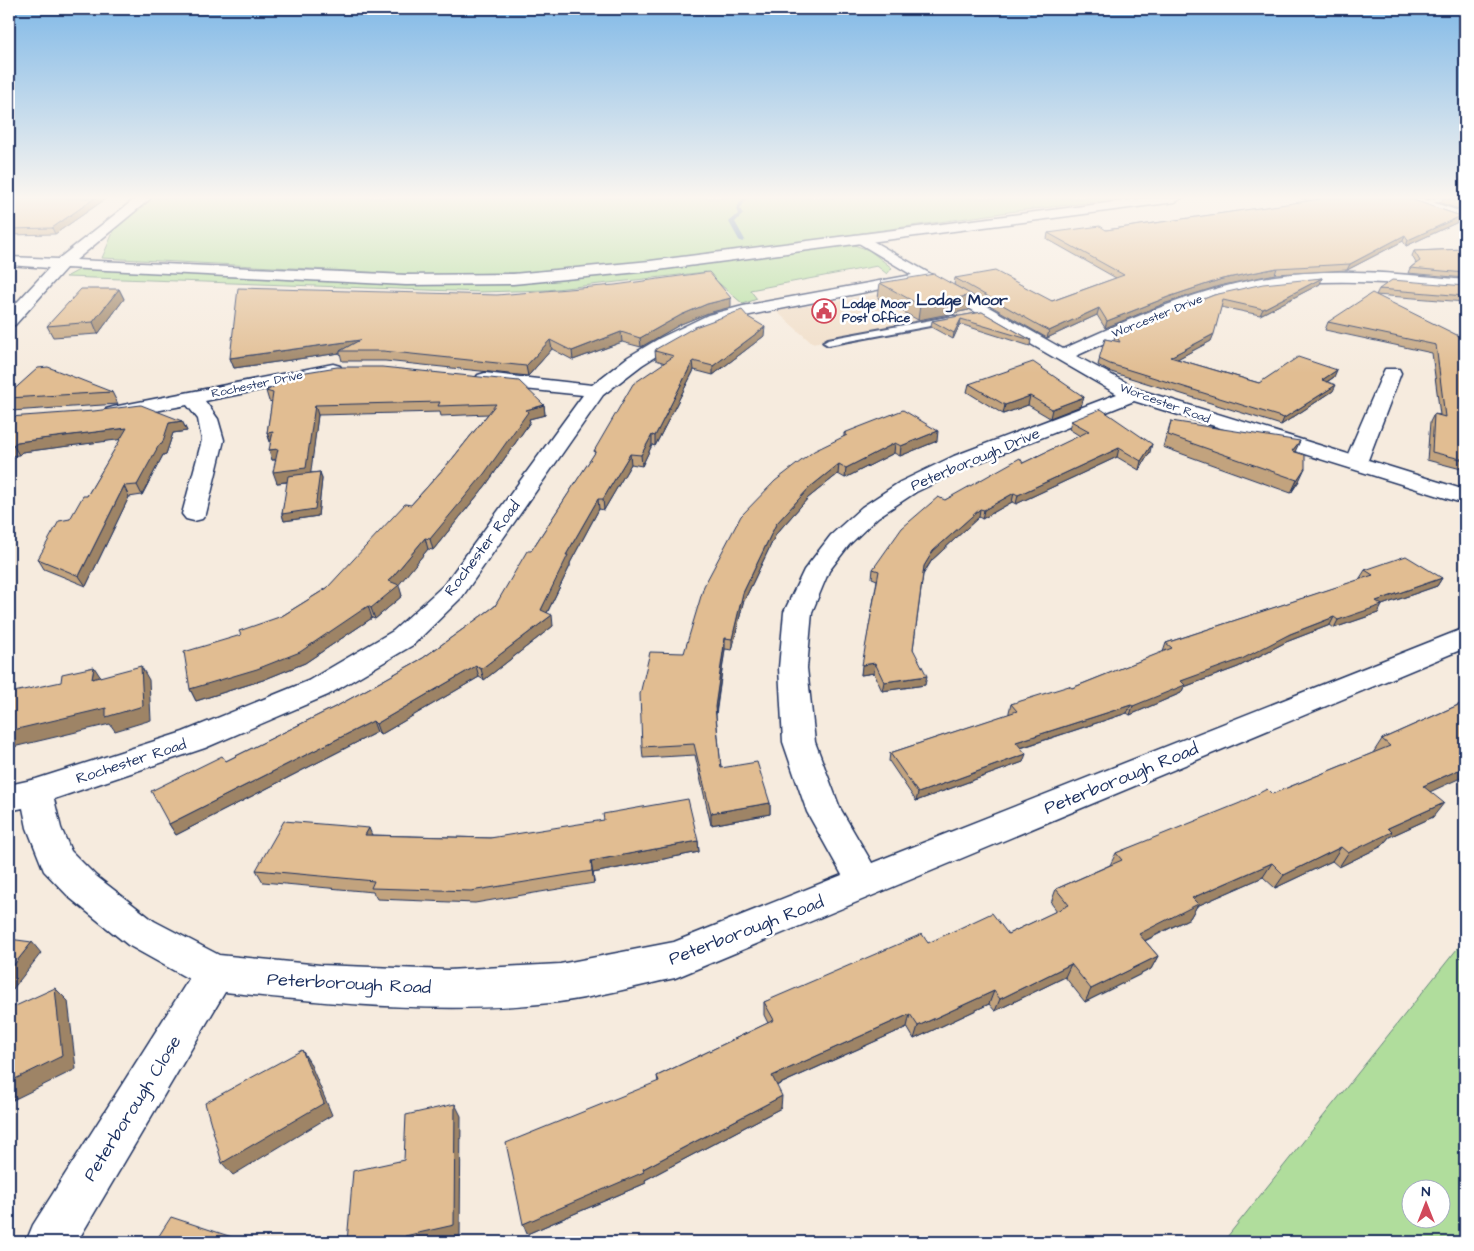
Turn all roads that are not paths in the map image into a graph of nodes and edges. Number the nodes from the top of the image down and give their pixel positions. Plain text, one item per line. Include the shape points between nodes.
1 (70, 256) edge
2 (726, 256) edge
3 (890, 256) edge
4 (9, 261) edge
5 (62, 263) junction
6 (925, 278) junction
7 (1465, 285) edge
8 (986, 312) junction
9 (9, 322) edge
10 (828, 342) dead end
11 (1062, 356) junction
12 (349, 369) edge
13 (1392, 373) dead end
14 (467, 377) edge
15 (596, 391) junction
16 (1133, 394) junction
17 (192, 398) junction
18 (91, 415) edge
19 (1355, 464) junction
20 (1465, 497) edge
21 (194, 514) dead end
22 (1465, 637) edge
23 (22, 795) edge
24 (866, 883) junction
25 (215, 973) junction
26 (50, 1242) edge

1 - 5 street
2 - 5 street via 513,279 406,280
3 - 6 street, Worcester Road
4 - 5 street
5 - 9 street
6 - 8 street, Worcester Road
6 - 15 street, Rochester Road via 766,305 714,319 634,361
7 - 11 street, Worcester Drive via 1356,278 1252,284 1193,300
8 - 10 lane
8 - 11 street, Worcester Road
11 - 16 street, Worcester Road
12 - 17 street, Rochester Drive via 302,374
13 - 19 street
14 - 15 street
15 - 23 street, Rochester Road via 453,591 402,638 318,688 194,740
16 - 19 street, Worcester Road
16 - 24 street, Peterborough Drive via 962,461 908,488 870,512 840,540 816,570 798,612 793,668 799,742 824,812
17 - 18 street, Rochester Drive via 145,409
17 - 21 street via 208,419 213,440
19 - 20 street, Worcester Road
22 - 24 street, Peterborough Road
23 - 25 street, Peterborough Road via 44,828 57,860 83,887 141,933
24 - 25 street, Peterborough Road via 675,960 560,983 448,989 320,984
25 - 26 street, Peterborough Close

